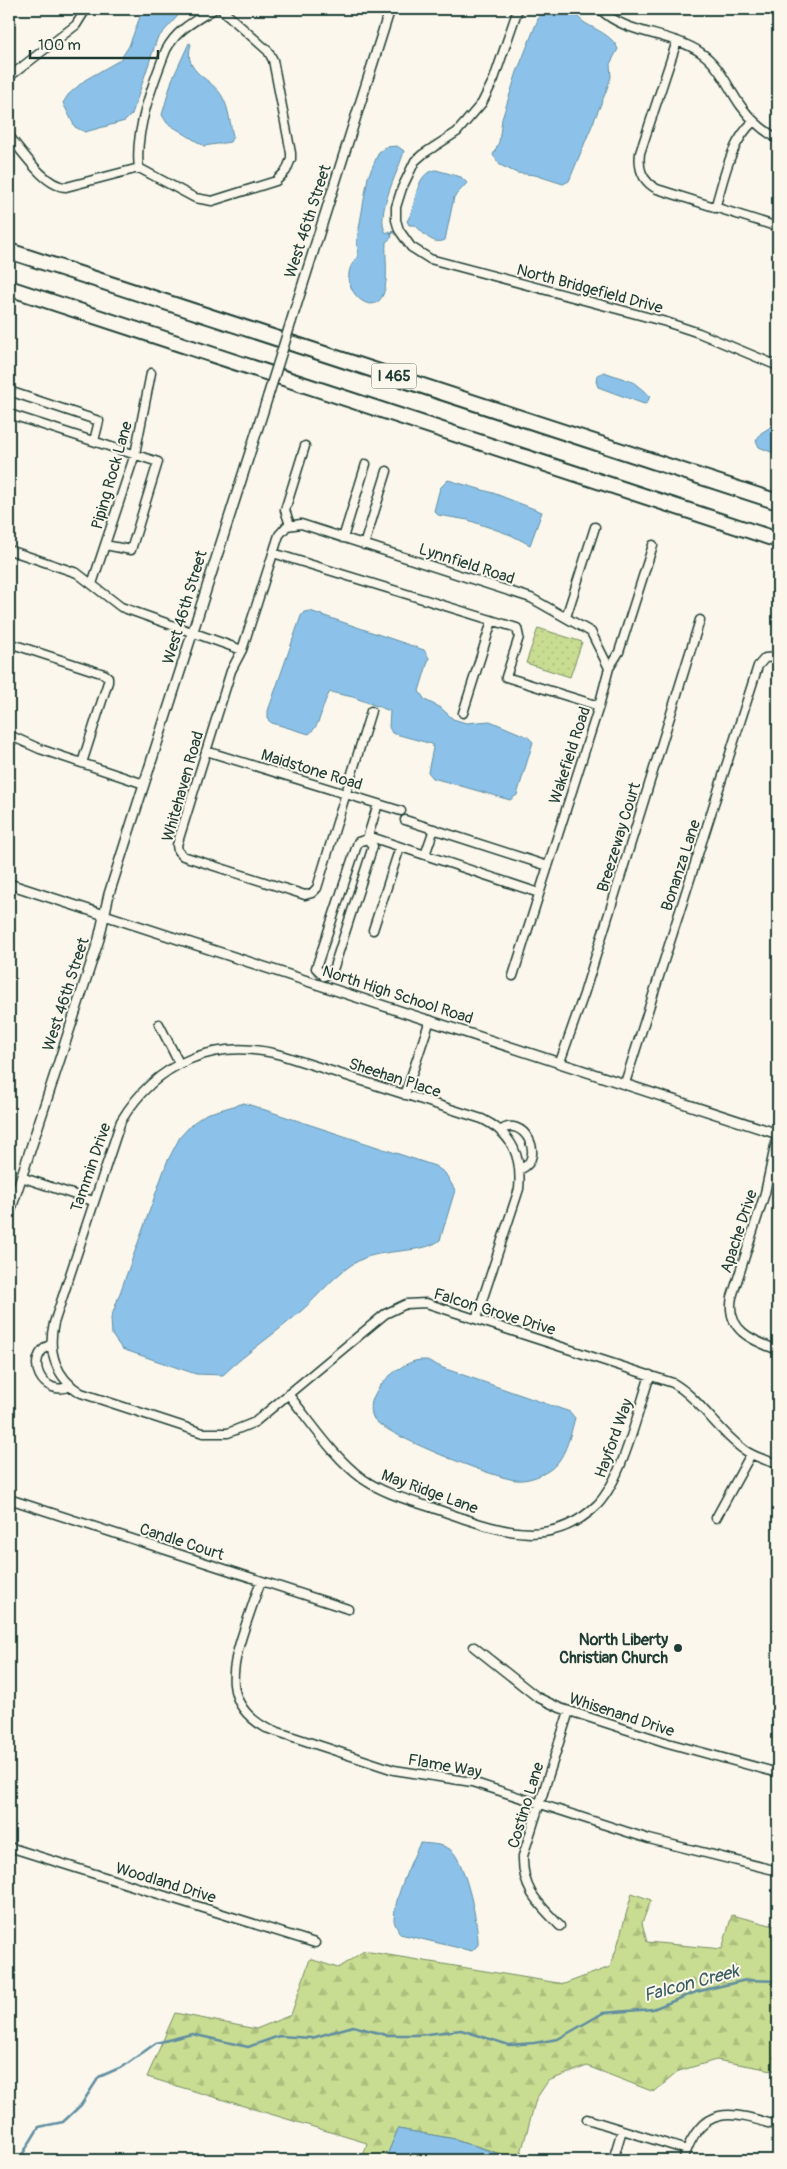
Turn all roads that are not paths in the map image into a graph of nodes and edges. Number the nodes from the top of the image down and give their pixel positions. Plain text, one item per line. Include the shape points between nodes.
1 (86, 9) edge
2 (214, 9) edge
3 (221, 9) edge
4 (390, 9) edge
5 (600, 9) edge
6 (516, 10) edge
7 (676, 41) junction
8 (9, 77) edge
9 (754, 121) junction
10 (9, 136) edge
11 (778, 139) edge
12 (139, 168) junction
13 (715, 208) junction
14 (778, 228) edge
15 (9, 251) edge
16 (9, 288) edge
17 (778, 366) edge
18 (151, 373) dead end
19 (9, 391) edge
20 (9, 414) edge
21 (94, 441) junction
22 (305, 446) dead end
23 (135, 454) junction
24 (366, 464) dead end
25 (387, 471) dead end
26 (778, 502) edge
27 (290, 525) junction
28 (595, 527) dead end
29 (343, 538) junction
30 (778, 540) edge
31 (364, 544) junction
32 (652, 544) dead end
33 (105, 545) junction
34 (9, 550) edge
35 (273, 552) junction
36 (92, 584) junction
37 (566, 617) junction
38 (700, 620) dead end
39 (492, 621) junction
40 (192, 633) junction
41 (9, 643) edge
42 (242, 650) junction
43 (778, 657) edge
44 (609, 668) junction
45 (599, 706) junction
46 (371, 711) dead end
47 (463, 713) dead end
48 (9, 735) edge
49 (206, 751) junction
50 (82, 763) junction
51 (144, 784) junction
52 (346, 794) junction
53 (378, 804) junction
54 (401, 811) dead end
55 (404, 820) dead end
56 (434, 829) junction
57 (368, 838) junction
58 (400, 847) junction
59 (425, 855) junction
60 (548, 866) junction
61 (9, 884) edge
62 (539, 893) junction
63 (337, 906) junction
64 (352, 911) junction
65 (105, 915) junction
66 (373, 930) dead end
67 (324, 976) junction
68 (512, 976) dead end
69 (320, 985) junction
70 (430, 1020) junction
71 (159, 1024) dead end
72 (280, 1054) joint
73 (560, 1062) junction
74 (179, 1064) junction
75 (625, 1083) junction
76 (405, 1095) junction
77 (500, 1131) junction
78 (778, 1133) edge
79 (521, 1169) junction
80 (21, 1177) junction
81 (93, 1201) junction
82 (9, 1215) edge
83 (476, 1319) junction
84 (51, 1344) junction
85 (778, 1350) edge
86 (650, 1375) junction
87 (72, 1386) junction
88 (288, 1394) junction
89 (751, 1454) junction
90 (778, 1464) edge
91 (9, 1499) edge
92 (716, 1518) dead end
93 (570, 1524) joint
94 (261, 1581) junction
95 (348, 1609) dead end
96 (474, 1647) dead end
97 (569, 1711) junction
98 (778, 1772) edge
99 (539, 1804) junction
100 (9, 1847) edge
101 (778, 1871) edge
102 (560, 1926) dead end
103 (315, 1944) dead end
104 (587, 2119) dead end
105 (778, 2126) edge
106 (622, 2130) junction
107 (687, 2150) junction
108 (613, 2160) edge
109 (683, 2160) edge

1 - 8 street via 76,25
2 - 12 street via 184,27 166,50 141,128
3 - 12 street via 268,51 273,60 292,159 286,171 276,181 212,201 195,198
4 - 40 street, West 46th Street, bridge
5 - 7 street via 617,22
6 - 17 street, North Bridgefield Drive via 494,78 482,102 457,132 423,154 414,164 396,207 396,220 411,247 430,259 666,322
7 - 9 street via 699,51 712,62
7 - 13 street via 640,153 639,166 646,182 657,189
9 - 11 street
9 - 13 street via 735,146
10 - 12 street via 48,181 58,187
13 - 14 street
15 - 26 highway, I 465
16 - 30 highway, I 465
18 - 23 street, Piping Rock Lane
19 - 21 street via 99,421
20 - 21 street
21 - 23 street
22 - 27 street via 286,510
23 - 33 street, Piping Rock Lane
23 - 33 street via 158,462 131,550
24 - 29 street
25 - 31 street
27 - 29 street, Lynnfield Road via 301,524
27 - 35 street, Whitehaven Road via 278,535
28 - 37 street
29 - 31 street, Lynnfield Road
31 - 37 street, Lynnfield Road via 531,598
32 - 44 street, Wakefield Road via 619,652
33 - 36 street, Piping Rock Lane
34 - 36 street via 77,572
35 - 39 street
35 - 42 street, Whitehaven Road
36 - 40 street via 121,607
37 - 44 street, Lynnfield Road via 592,633
38 - 73 street, Breezeway Court
39 - 45 street via 517,628 519,632 506,677
39 - 47 street
40 - 42 street
40 - 51 street, West 46th Street
41 - 50 street via 108,677
42 - 49 street, Whitehaven Road via 231,671
43 - 75 street, Bonanza Lane via 765,658 758,666
44 - 45 street, Wakefield Road
45 - 60 street, Wakefield Road
46 - 52 street
48 - 50 street
49 - 52 street, Maidstone Road
49 - 52 street, Whitehaven Road via 177,845 178,851 184,856 305,895 317,888
50 - 51 street
51 - 65 street, West 46th Street
52 - 53 street, Maidstone Road
53 - 54 street
53 - 57 street, Maidstone Road
55 - 56 street
56 - 59 street
56 - 60 street
57 - 58 street
57 - 63 street, Maidstone Road via 358,842
57 - 64 street, Maidstone Road via 373,846
58 - 59 street
58 - 66 street
59 - 62 street
60 - 62 street, Wakefield Road
61 - 65 street, North High School Road
62 - 68 street, Wakefield Road
63 - 64 street
63 - 67 street, Maidstone Road via 316,968
64 - 67 street, Maidstone Road via 332,973
65 - 69 street, North High School Road
65 - 80 street, West 46th Street
67 - 69 street, Maidstone Road
69 - 70 street, North High School Road
70 - 73 street, North High School Road
70 - 76 street
71 - 74 street
72 - 74 street, Tammin Drive via 228,1049
72 - 76 street, Sheehan Place
73 - 75 street, North High School Road
74 - 81 street, Tammin Drive via 147,1087 127,1111 117,1129
75 - 78 street, North High School Road
76 - 77 street, Sheehan Place via 482,1119
77 - 79 street, Sheehan Place via 510,1142
77 - 79 street via 507,1126 520,1129 530,1140 530,1161
78 - 85 street, Apache Drive via 766,1193 731,1301 734,1321 745,1336
79 - 83 street via 518,1189
80 - 81 street
80 - 82 street, West 46th Street
81 - 84 street, Tammin Drive via 54,1323
83 - 86 street, Falcon Grove Drive
83 - 88 street, Falcon Grove Drive via 426,1303 395,1308
84 - 87 street, Falcon Grove Drive via 58,1371
84 - 87 street, Falcon Grove Drive via 44,1348 38,1359 37,1367 43,1382 60,1389
86 - 89 street, Falcon Grove Drive via 682,1389
86 - 93 street, Hayford Way via 615,1479 598,1503
87 - 88 street, Falcon Grove Drive via 88,1396 212,1434 228,1434 248,1426
88 - 93 street, May Ridge Lane via 350,1468 388,1492 511,1533 543,1532
89 - 90 street, Falcon Grove Drive
89 - 92 street
91 - 94 street, Candle Court
94 - 95 street, Candle Court
94 - 99 street, Flame Way via 235,1656 232,1675 238,1700 255,1722 274,1732 394,1770 468,1781
96 - 97 street, Whisenand Drive via 537,1697
97 - 98 street, Whisenand Drive via 686,1749
97 - 99 street, Costino Lane
99 - 101 street, Flame Way via 649,1839
99 - 102 street, Costino Lane via 524,1848 524,1876 536,1900
100 - 103 street, Woodland Drive
104 - 106 street
105 - 107 street via 738,2115 721,2116 701,2126
106 - 107 street
106 - 108 street
107 - 109 street

